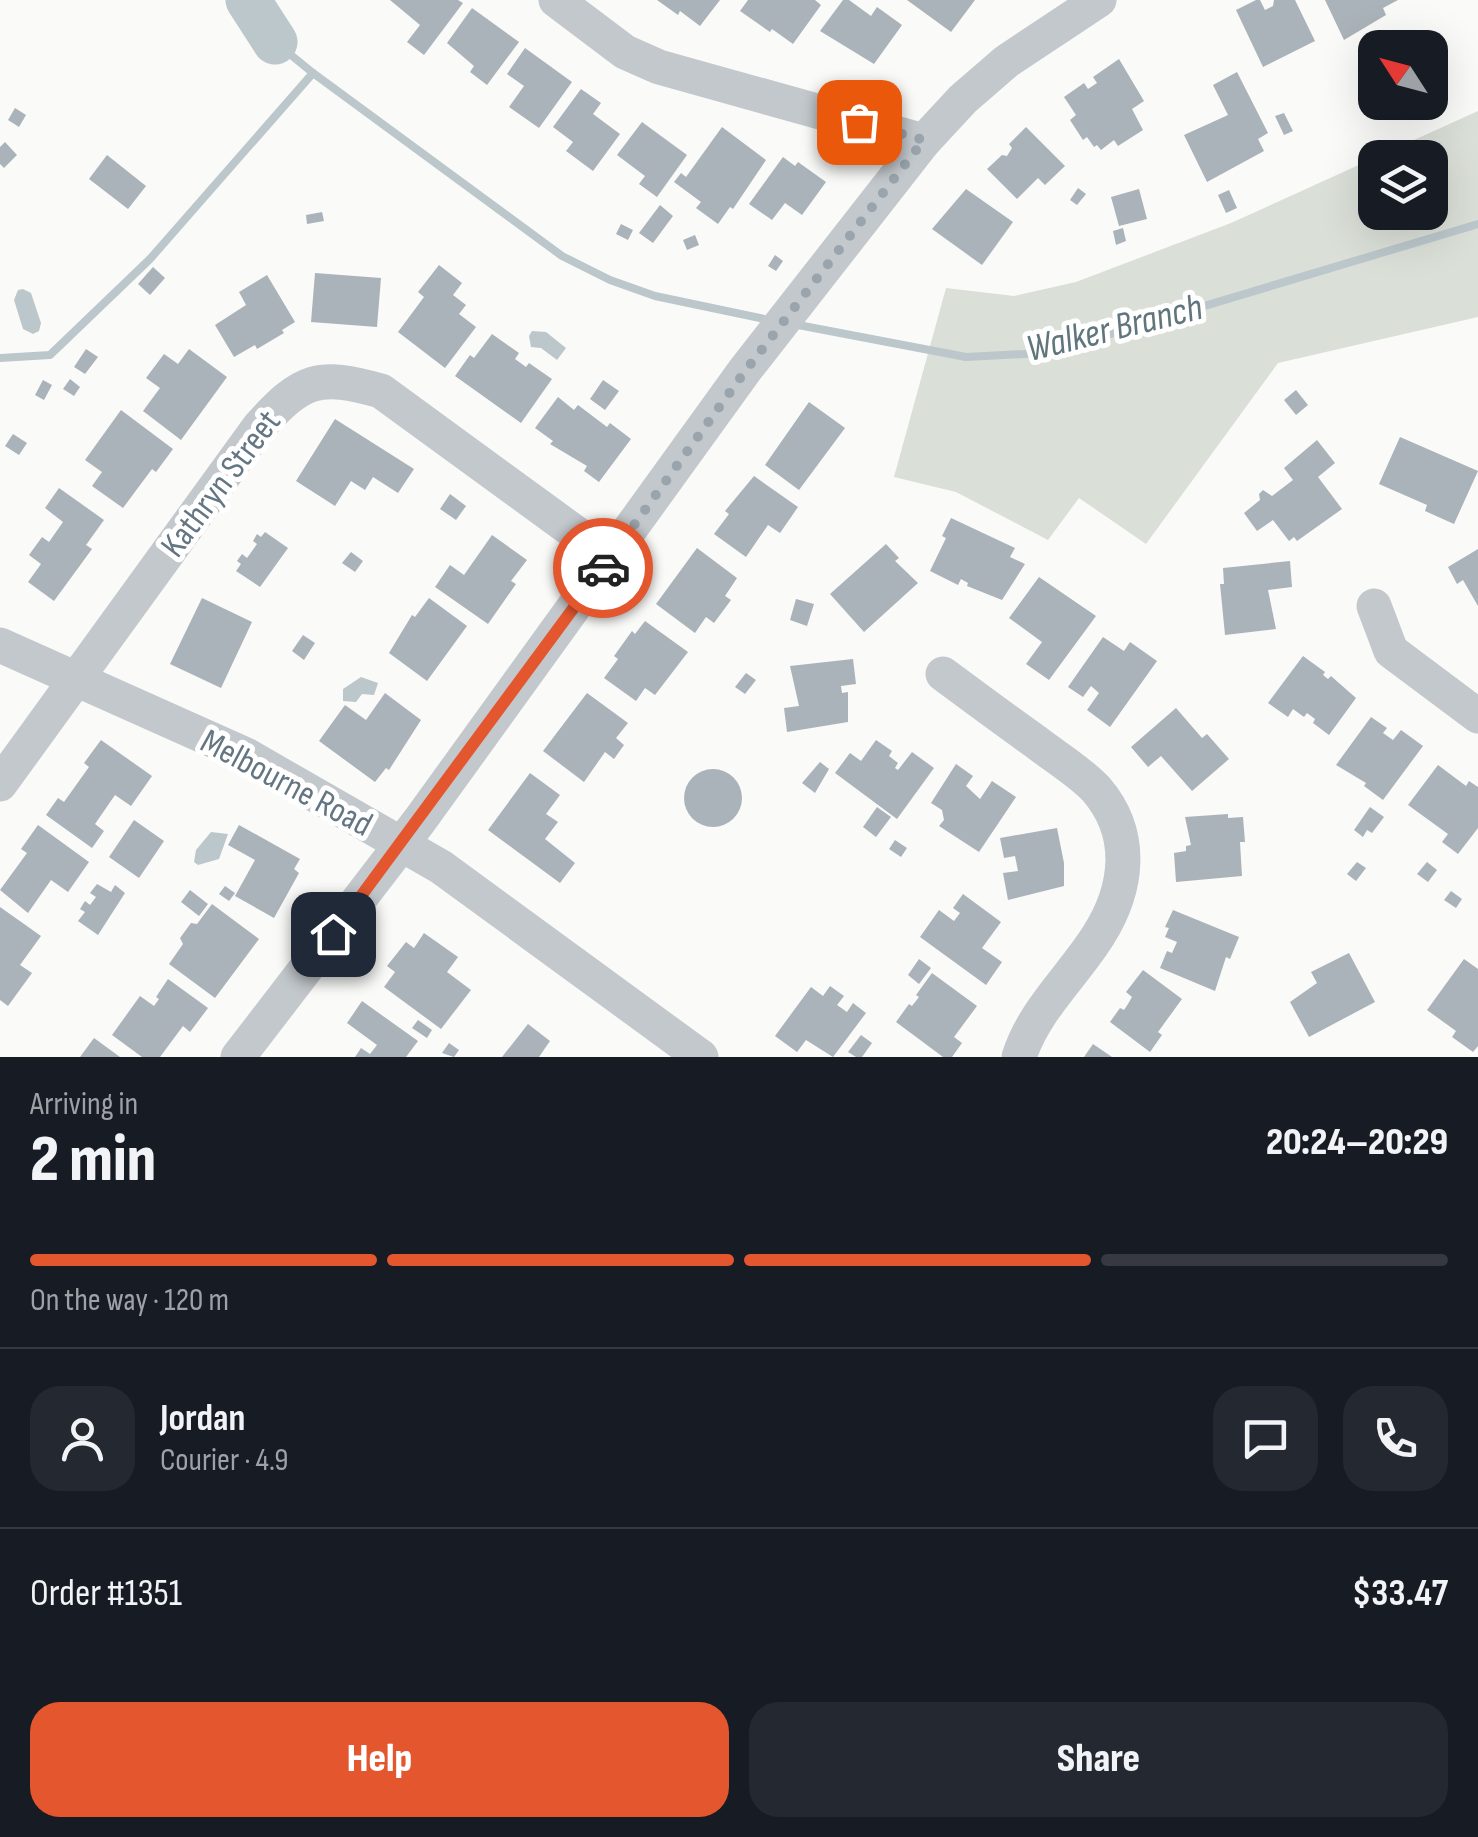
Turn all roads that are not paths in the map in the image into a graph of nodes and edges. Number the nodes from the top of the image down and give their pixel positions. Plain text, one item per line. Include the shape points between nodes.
1 (1099, 0) edge
2 (566, 3) edge
3 (924, 140) junction
4 (610, 558) junction
5 (1374, 606) dead end
6 (0, 644) edge
7 (943, 674) dead end
8 (77, 677) junction
9 (1478, 716) edge
10 (0, 784) edge
11 (401, 844) junction
12 (238, 1057) edge
13 (700, 1057) edge
14 (1019, 1057) edge

1 - 3 street via 1007,61
2 - 3 street via 626,52 658,67
3 - 4 street via 814,278
4 - 8 street, Kathryn Street via 380,392 342,380 308,384 259,428
4 - 11 street
5 - 9 street via 1391,651
6 - 8 street, Melbourne Road
7 - 14 street via 1094,788 1121,836 1126,870 1115,907 1038,1016
8 - 10 street, Kathryn Street
8 - 11 street, Melbourne Road via 246,756
11 - 12 street
11 - 13 street, Melbourne Road

